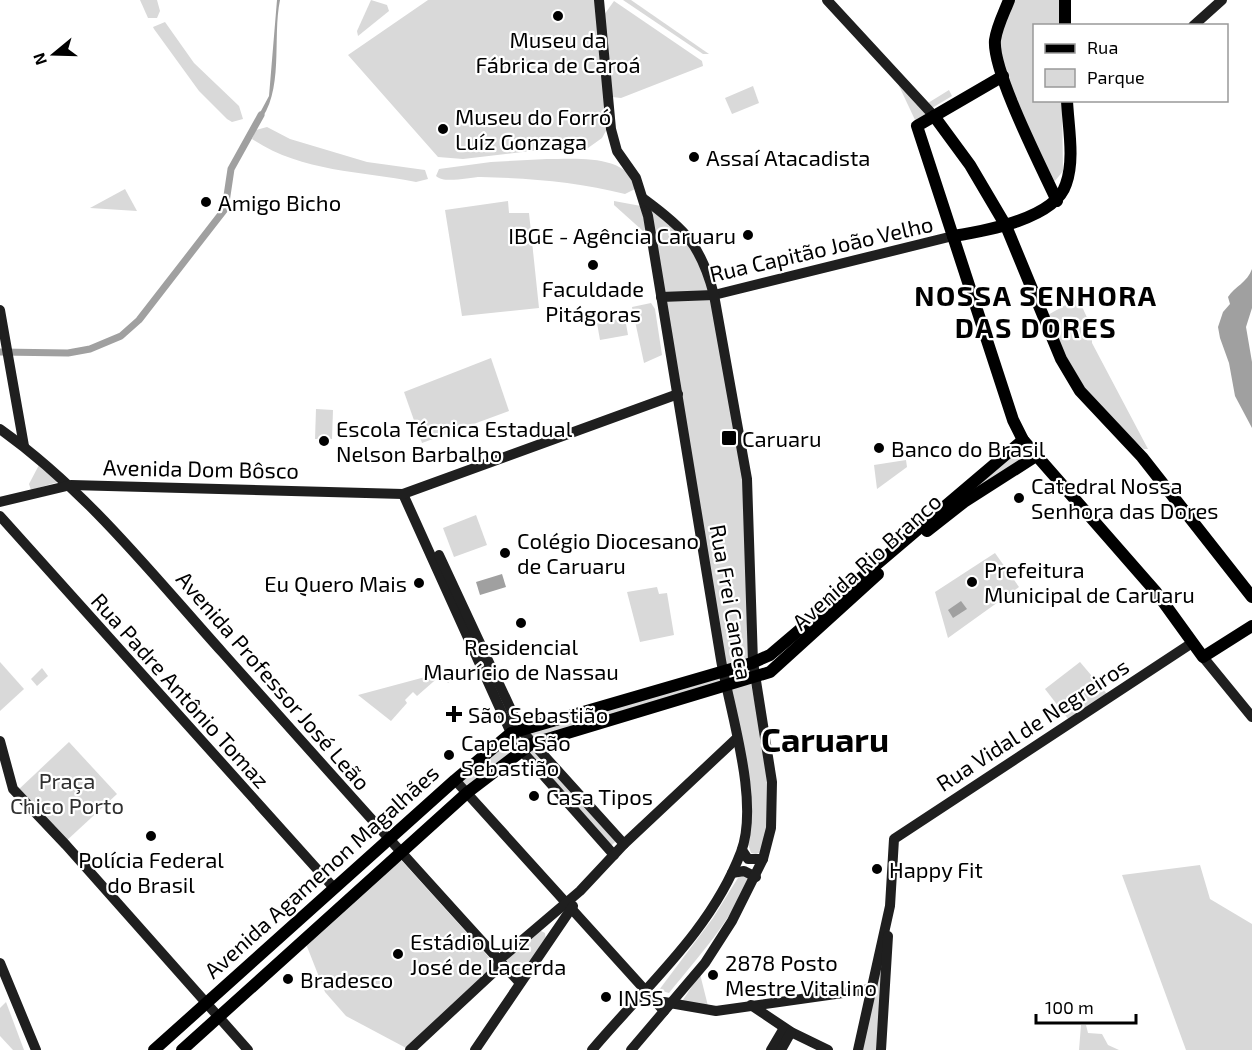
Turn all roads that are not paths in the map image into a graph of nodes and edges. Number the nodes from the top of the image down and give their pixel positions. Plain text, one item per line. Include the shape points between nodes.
1 (599, 0) edge
2 (827, 0) edge
3 (1009, 0) edge
4 (1065, 0) edge
5 (1222, 0) edge
6 (1065, 24) edge
7 (1195, 24) edge
8 (1003, 76) junction
9 (1067, 102) edge
10 (934, 116) junction
11 (644, 199) junction
12 (1057, 201) junction
13 (1006, 226) junction
14 (953, 236) junction
15 (714, 295) junction
16 (662, 297) junction
17 (0, 310) edge
18 (678, 394) junction
19 (22, 428) junction
20 (0, 429) edge
21 (1023, 440) junction
22 (24, 446) junction
23 (1036, 456) junction
24 (71, 485) junction
25 (406, 492) junction
26 (0, 502) edge
27 (0, 516) edge
28 (1252, 597) edge
29 (1252, 626) edge
30 (1192, 643) junction
31 (1203, 657) junction
32 (753, 663) junction
33 (723, 670) junction
34 (755, 678) junction
35 (727, 685) junction
36 (1252, 717) edge
37 (515, 731) junction
38 (736, 740) junction
39 (0, 741) edge
40 (526, 747) junction
41 (455, 780) junction
42 (468, 792) junction
43 (388, 839) junction
44 (624, 844) junction
45 (742, 850) junction
46 (400, 854) junction
47 (614, 855) junction
48 (763, 859) junction
49 (732, 873) junction
50 (756, 877) junction
51 (334, 888) junction
52 (890, 906) junction
53 (568, 907) junction
54 (538, 926) junction
55 (552, 937) junction
56 (498, 960) junction
57 (0, 963) edge
58 (873, 977) junction
59 (885, 979) junction
60 (520, 983) junction
61 (647, 989) junction
62 (871, 989) junction
63 (206, 1002) junction
64 (751, 1005) junction
65 (667, 1008) junction
66 (219, 1017) junction
67 (788, 1030) junction
68 (36, 1050) edge
69 (154, 1050) edge
70 (182, 1050) edge
71 (248, 1050) edge
72 (410, 1050) edge
73 (475, 1050) edge
74 (592, 1050) edge
75 (631, 1050) edge
76 (771, 1050) edge
77 (781, 1050) edge
78 (828, 1050) edge
79 (858, 1050) edge
80 (881, 1050) edge

1 - 11 street, Rua Frei Caneca via 610,129
2 - 10 street
3 - 8 main road via 998,28 995,53
4 - 6 main road
5 - 7 street
8 - 10 main road
8 - 12 main road
9 - 12 main road via 1070,166
10 - 13 main road via 970,165
10 - 14 main road via 917,126
11 - 15 street via 694,242
11 - 16 street, Rua Frei Caneca
12 - 13 main road
13 - 14 main road
13 - 28 main road via 1061,358 1080,391 1142,457
14 - 15 street, Rua Capitão João Velho
14 - 21 main road via 1002,391
15 - 16 street, Rua Capitão João Velho
15 - 32 street via 747,479
16 - 18 street, Rua Frei Caneca
17 - 19 street
18 - 25 street
18 - 33 street, Rua Frei Caneca
19 - 20 street
19 - 22 street
20 - 22 street, Avenida Professor José Leão
21 - 23 main road
21 - 32 main road, Avenida Rio Branco via 815,619 770,655
22 - 24 street, Avenida Professor José Leão
23 - 30 main road via 1156,592
23 - 34 main road, Avenida Rio Branco via 964,502 904,548 782,663
24 - 25 street, Avenida Dom Bôsco
24 - 26 street, Avenida Dom Bôsco
24 - 43 street, Avenida Professor José Leão
25 - 37 street
27 - 51 street, Rua Padre Antônio Tomaz
29 - 31 main road
30 - 31 main road
30 - 52 street, Rua Vidal de Negreiros via 894,839
31 - 36 street
32 - 33 main road, Avenida Rio Branco
32 - 34 street
33 - 35 street, Rua Frei Caneca
33 - 37 main road, Avenida Rio Branco
34 - 35 main road, Avenida Rio Branco
34 - 48 street via 772,782 771,828
35 - 38 street, Rua Frei Caneca
35 - 40 main road, Avenida Rio Branco
37 - 40 street
37 - 41 main road, Avenida Agamenon Magalhães
38 - 44 street
38 - 45 street, Rua Frei Caneca via 748,816
39 - 63 street via 13,789
40 - 42 main road, Avenida Agamenon Magalhães
40 - 44 street
40 - 47 street
41 - 42 street
41 - 43 main road, Avenida Agamenon Magalhães
42 - 46 main road, Avenida Agamenon Magalhães
42 - 53 street
43 - 46 street, Avenida Professor José Leão
43 - 51 main road, Avenida Agamenon Magalhães
44 - 47 street
45 - 48 street via 748,859
45 - 49 street, Rua Frei Caneca
46 - 56 street, Avenida Professor José Leão
46 - 66 main road, Avenida Agamenon Magalhães
47 - 53 street
48 - 50 street
49 - 50 street via 744,871
49 - 61 street, Rua Frei Caneca via 714,908
50 - 65 street via 705,963
51 - 63 main road, Avenida Agamenon Magalhães
52 - 58 street
52 - 59 street
53 - 54 street
53 - 55 street
53 - 61 street
54 - 55 street
54 - 56 street
55 - 60 street
56 - 60 street, Avenida Professor José Leão
56 - 72 street via 497,969
57 - 68 street
58 - 59 street via 881,975
58 - 62 street
59 - 80 street
60 - 73 street
61 - 65 street
61 - 74 street, Rua Frei Caneca
62 - 64 street
62 - 79 street
63 - 66 street
63 - 69 main road, Avenida Agamenon Magalhães
64 - 65 street via 716,1011
64 - 67 street
65 - 75 street
66 - 70 main road, Avenida Agamenon Magalhães
66 - 71 street
67 - 76 street
67 - 77 street
67 - 78 street

